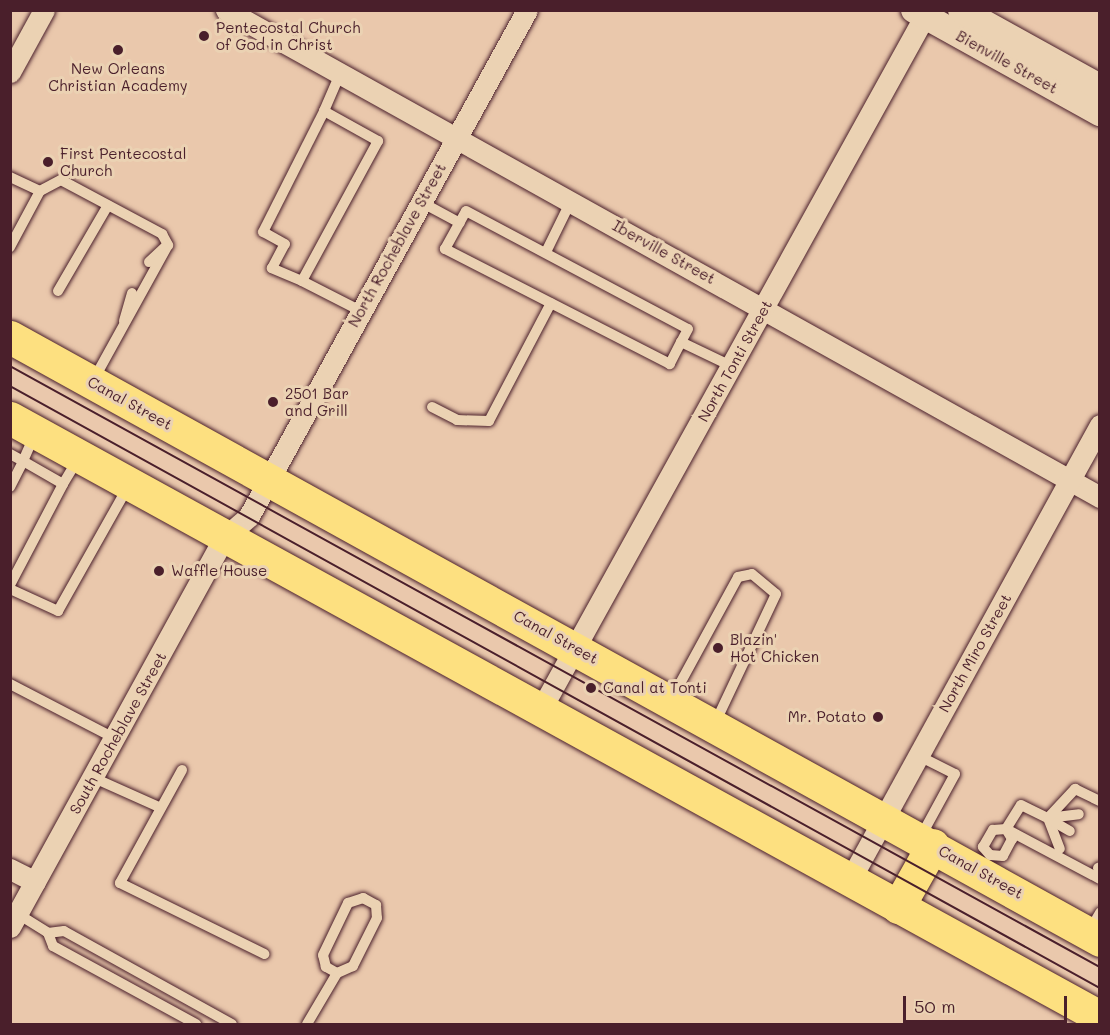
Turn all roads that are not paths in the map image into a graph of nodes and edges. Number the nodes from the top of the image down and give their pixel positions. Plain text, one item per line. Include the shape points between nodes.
1 (44, 10) edge
2 (225, 10) edge
3 (527, 10) edge
4 (961, 10) edge
5 (922, 12) edge
6 (10, 72) edge
7 (340, 74) junction
8 (1100, 87) edge
9 (324, 111) junction
10 (1100, 113) edge
11 (456, 138) junction
12 (10, 177) edge
13 (40, 191) junction
14 (572, 201) junction
15 (421, 202) junction
16 (108, 205) junction
17 (460, 223) junction
18 (168, 245) junction
19 (10, 247) edge
20 (546, 252) junction
21 (150, 262) dead end
22 (302, 282) junction
23 (58, 291) dead end
24 (132, 293) dead end
25 (551, 303) junction
26 (764, 307) junction
27 (361, 311) junction
28 (123, 326) junction
29 (10, 337) edge
30 (681, 342) junction
31 (731, 366) junction
32 (92, 382) junction
33 (432, 407) dead end
34 (1100, 425) edge
35 (23, 437) edge
36 (10, 454) edge
37 (80, 456) junction
38 (269, 479) junction
39 (1069, 481) junction
40 (63, 484) junction
41 (129, 484) junction
42 (10, 487) edge
43 (1100, 497) edge
44 (224, 538) junction
45 (10, 587) edge
46 (576, 648) junction
47 (10, 684) edge
48 (671, 700) junction
49 (540, 711) junction
50 (714, 724) junction
51 (114, 738) junction
52 (919, 756) junction
53 (182, 770) dead end
54 (94, 778) junction
55 (1100, 801) edge
56 (161, 808) junction
57 (1079, 814) dead end
58 (885, 818) junction
59 (1048, 818) junction
60 (1006, 829) junction
61 (1070, 831) dead end
62 (926, 842) junction
63 (1060, 849) dead end
64 (985, 864) junction
65 (10, 869) edge
66 (1099, 871) edge
67 (850, 880) junction
68 (35, 882) junction
69 (898, 907) junction
70 (14, 920) edge
71 (1096, 929) edge
72 (48, 933) junction
73 (264, 954) dead end
74 (337, 973) junction
75 (1100, 1017) edge
76 (196, 1024) edge
77 (232, 1024) edge
78 (307, 1024) edge

1 - 6 street
2 - 7 street, Iberville Street
3 - 11 street, North Rocheblave Street
4 - 8 street, Bienville Street
5 - 10 street, Bienville Street
5 - 26 street, North Tonti Street
7 - 9 lane
7 - 11 street, Iberville Street
9 - 22 lane via 263,232 285,244 272,268
9 - 22 lane via 378,141
11 - 14 street, Iberville Street
11 - 15 street, North Rocheblave Street
12 - 13 lane
13 - 16 lane via 61,180
13 - 19 lane
14 - 20 lane
14 - 26 street, Iberville Street
15 - 17 lane
15 - 27 street, North Rocheblave Street
16 - 18 lane via 162,234
16 - 23 lane
17 - 20 lane via 466,211
17 - 25 lane via 445,249
18 - 21 lane
18 - 28 lane
20 - 30 lane via 688,329
22 - 27 lane
24 - 28 lane
25 - 30 lane via 670,364
25 - 33 lane via 489,421 457,420
26 - 31 street, North Tonti Street
26 - 39 street, Iberville Street
27 - 38 street, North Rocheblave Street
28 - 32 lane
29 - 32 main road, Canal Street
30 - 31 lane
31 - 46 street, North Tonti Street
32 - 38 main road, Canal Street
34 - 39 street, North Miro Street
35 - 36 lane
35 - 37 main road
35 - 40 lane
35 - 42 lane
37 - 40 lane
37 - 41 main road
38 - 44 street, North Rocheblave Street via 249,516
38 - 46 main road, Canal Street
39 - 43 street, Iberville Street
39 - 52 street, North Miro Street
40 - 45 lane
41 - 44 main road
41 - 45 lane via 58,611
44 - 49 main road
44 - 51 street, South Rocheblave Street
46 - 48 main road, Canal Street
46 - 49 street, North Tonti Street
47 - 51 lane
48 - 50 main road, Canal Street
48 - 50 lane via 738,577 752,574 776,594
49 - 67 main road
50 - 58 main road, Canal Street
51 - 54 street, South Rocheblave Street
52 - 58 street, North Miro Street
52 - 62 lane via 955,774
53 - 56 lane
54 - 56 lane
54 - 68 street, South Rocheblave Street
55 - 59 lane via 1075,789
56 - 73 lane via 120,883
57 - 59 lane
58 - 62 main road, Canal Street
58 - 67 street, North Miro Street
59 - 60 lane via 1022,806
59 - 61 lane
59 - 63 lane
60 - 64 lane via 993,830 983,847
60 - 64 lane via 1012,839 1003,856
60 - 66 lane
62 - 64 main road, Canal Street
62 - 69 main road
64 - 71 main road, Canal Street
65 - 68 street
67 - 69 main road
68 - 70 street, South Rocheblave Street
69 - 75 main road
70 - 72 lane
72 - 76 lane via 53,946
72 - 77 lane via 64,931
74 - 74 lane via 353,966 377,918 370,900 348,903 323,955 326,967
74 - 78 lane

